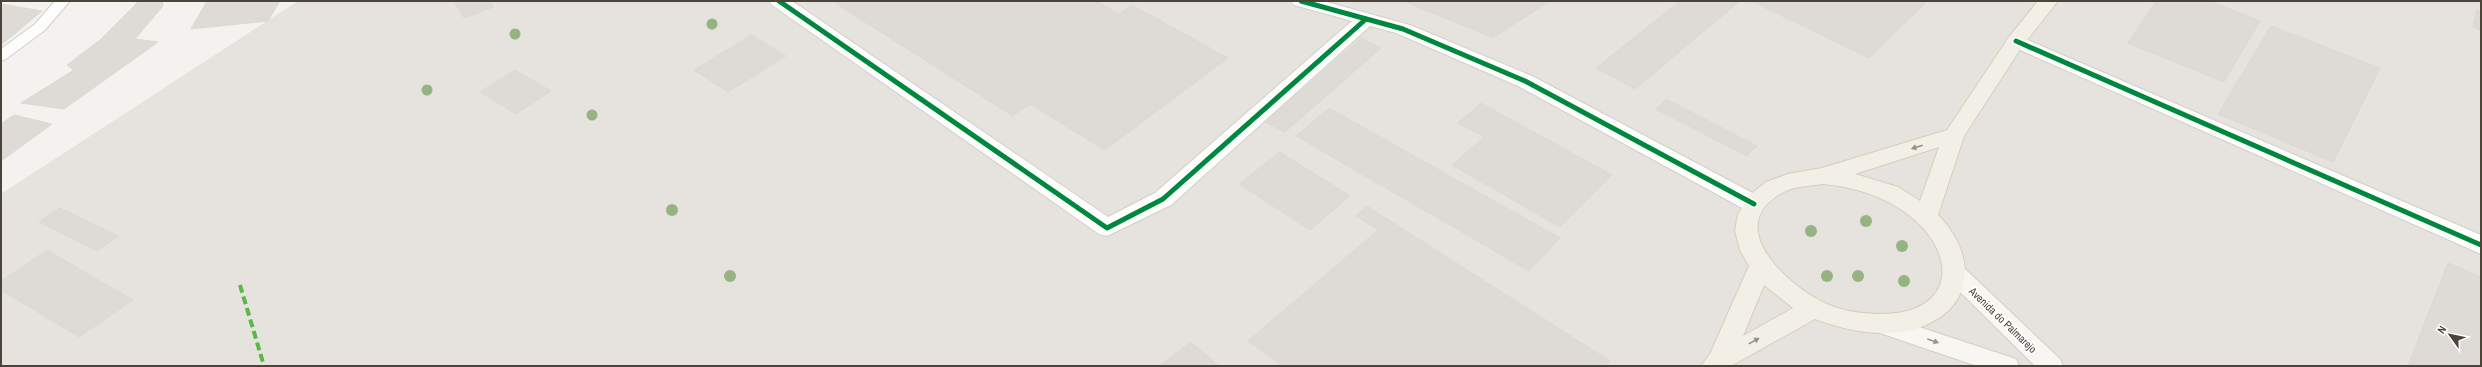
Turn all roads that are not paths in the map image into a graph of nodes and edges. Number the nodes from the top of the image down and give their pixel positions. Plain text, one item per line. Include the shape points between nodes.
1 (63, 1) edge
2 (779, 1) edge
3 (1301, 1) edge
4 (2048, 1) edge
5 (1366, 19) junction
6 (2016, 42) junction
7 (1, 56) edge
8 (1954, 135) junction
9 (1823, 176) junction
10 (1754, 204) junction
11 (1926, 217) junction
12 (2481, 245) edge
13 (1761, 266) junction
14 (1955, 273) junction
15 (1814, 308) junction
16 (1883, 324) junction
17 (1717, 363) edge
18 (2007, 366) edge
19 (2051, 366) edge

1 - 7 lane via 40,27
2 - 5 street via 1107,228 1163,199
3 - 5 street
4 - 6 main road
5 - 10 street via 1403,29 1525,82
6 - 8 main road
6 - 12 street
8 -> 9 main road
8 - 11 main road
9 - 10 main road via 1781,183 1765,192
9 - 11 main road via 1851,180 1878,188 1904,201
10 - 13 main road via 1749,213 1747,233 1749,244
11 - 14 main road via 1951,250
13 - 15 main road via 1784,289
13 - 17 main road
14 - 16 main road via 1945,300 1930,313 1909,321
14 - 19 street, Avenida do Palmarejo
15 - 16 main road via 1841,318
17 -> 15 main road
16 -> 18 street

